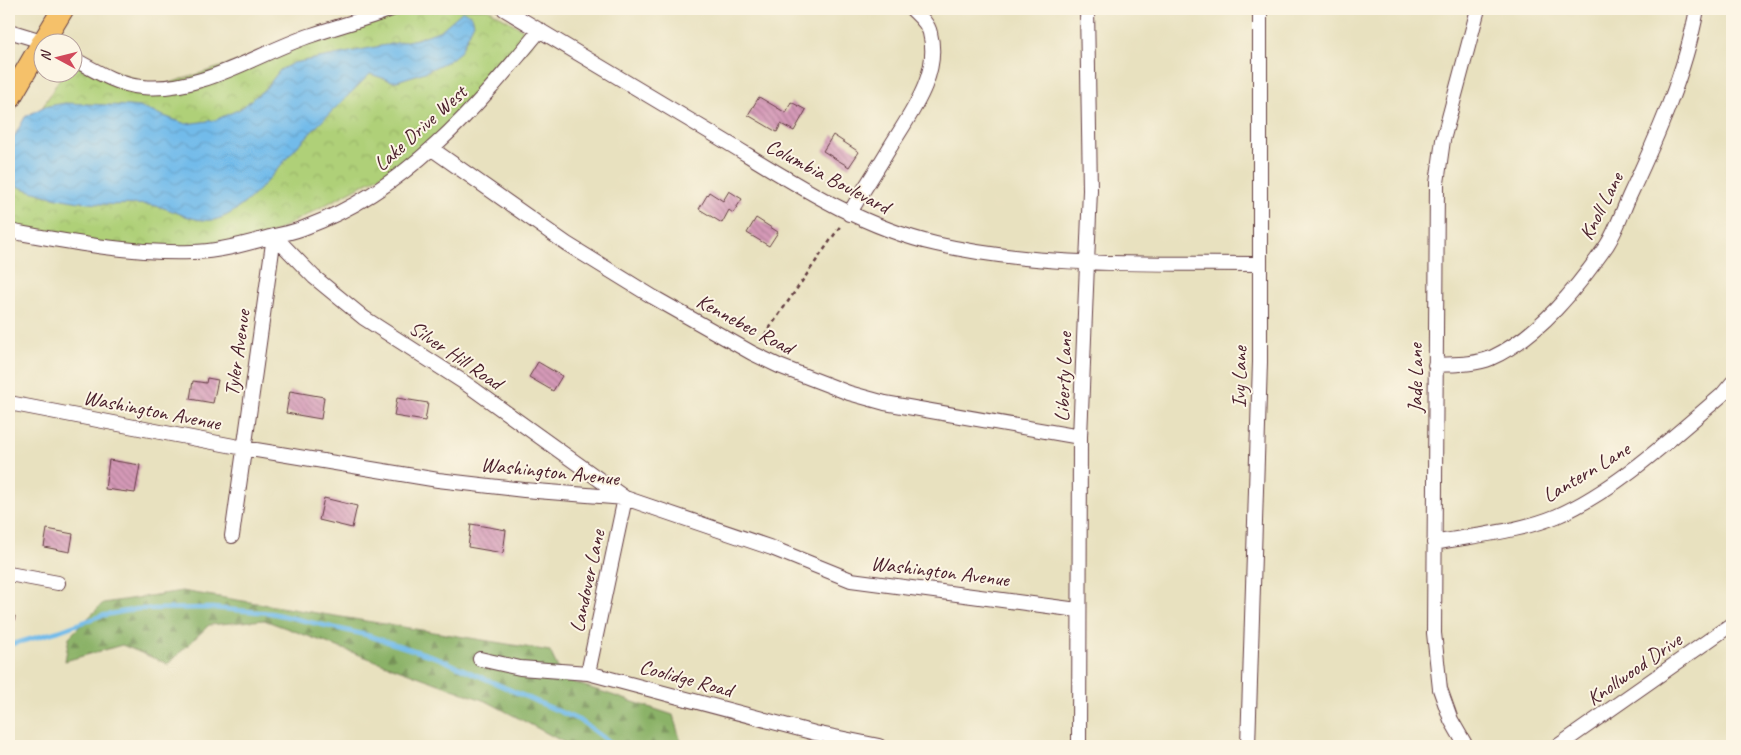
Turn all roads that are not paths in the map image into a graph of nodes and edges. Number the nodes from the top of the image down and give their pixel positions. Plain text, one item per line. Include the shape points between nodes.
1 (63, 9) edge
2 (392, 9) edge
3 (504, 9) edge
4 (912, 9) edge
5 (1087, 9) edge
6 (1260, 9) edge
7 (1478, 9) edge
8 (1697, 9) edge
9 (540, 30) junction
10 (9, 31) edge
11 (49, 32) edge
12 (32, 38) edge
13 (32, 61) edge
14 (82, 63) edge
15 (9, 100) edge
16 (432, 149) junction
17 (849, 214) junction
18 (9, 231) edge
19 (274, 236) junction
20 (1087, 262) junction
21 (1260, 264) junction
22 (1435, 365) junction
23 (1732, 383) edge
24 (9, 403) edge
25 (1080, 437) junction
26 (244, 448) junction
27 (624, 498) junction
28 (232, 536) dead end
29 (1434, 543) junction
30 (9, 574) edge
31 (58, 583) dead end
32 (1078, 610) junction
33 (1732, 624) edge
34 (480, 659) dead end
35 (588, 673) junction
36 (879, 746) edge
37 (1079, 746) edge
38 (1248, 746) edge
39 (1466, 746) edge
40 (1558, 746) edge

1 - 11 main road
2 - 14 street via 312,35 186,84 141,87 117,81
3 - 9 street, Columbia Boulevard
4 - 17 street via 930,30 933,49 930,70 921,96
5 - 20 street, Liberty Lane via 1090,190
6 - 21 street, Ivy Lane
7 - 22 street, Jade Lane via 1442,140 1437,183
8 - 22 street, Knoll Lane via 1686,57 1644,165 1608,244 1558,307 1515,345 1489,358 1466,364
9 - 16 street, Lake Drive West via 476,107
9 - 17 street, Columbia Boulevard
10 - 12 street
13 - 15 main road
16 - 19 street, Lake Drive West via 385,187 349,208 306,228
16 - 25 street, Kennebec Road via 567,244 752,353 815,381 885,404
17 - 20 street, Columbia Boulevard via 885,230 984,254
18 - 19 street, Lake Drive West via 132,251 194,252
19 - 26 street, Tyler Avenue
19 - 27 street, Silver Hill Road via 314,277 364,318 465,383
20 - 21 street, Columbia Boulevard
20 - 25 street, Liberty Lane
21 - 38 street, Ivy Lane
22 - 29 street, Jade Lane
23 - 29 street, Lantern Lane via 1649,458 1558,515 1530,525
24 - 26 street, Washington Avenue
25 - 32 street, Liberty Lane
26 - 27 street, Washington Avenue via 438,480
26 - 28 street, Tyler Avenue
27 - 32 street, Washington Avenue via 772,548 851,580
27 - 35 street, Landover Lane
29 - 39 street, Jade Lane via 1434,633 1440,689 1451,720
30 - 31 street
32 - 37 street, Liberty Lane
33 - 40 street, Knollwood Drive
34 - 35 street, Coolidge Road via 520,668
35 - 36 street, Coolidge Road via 815,733

